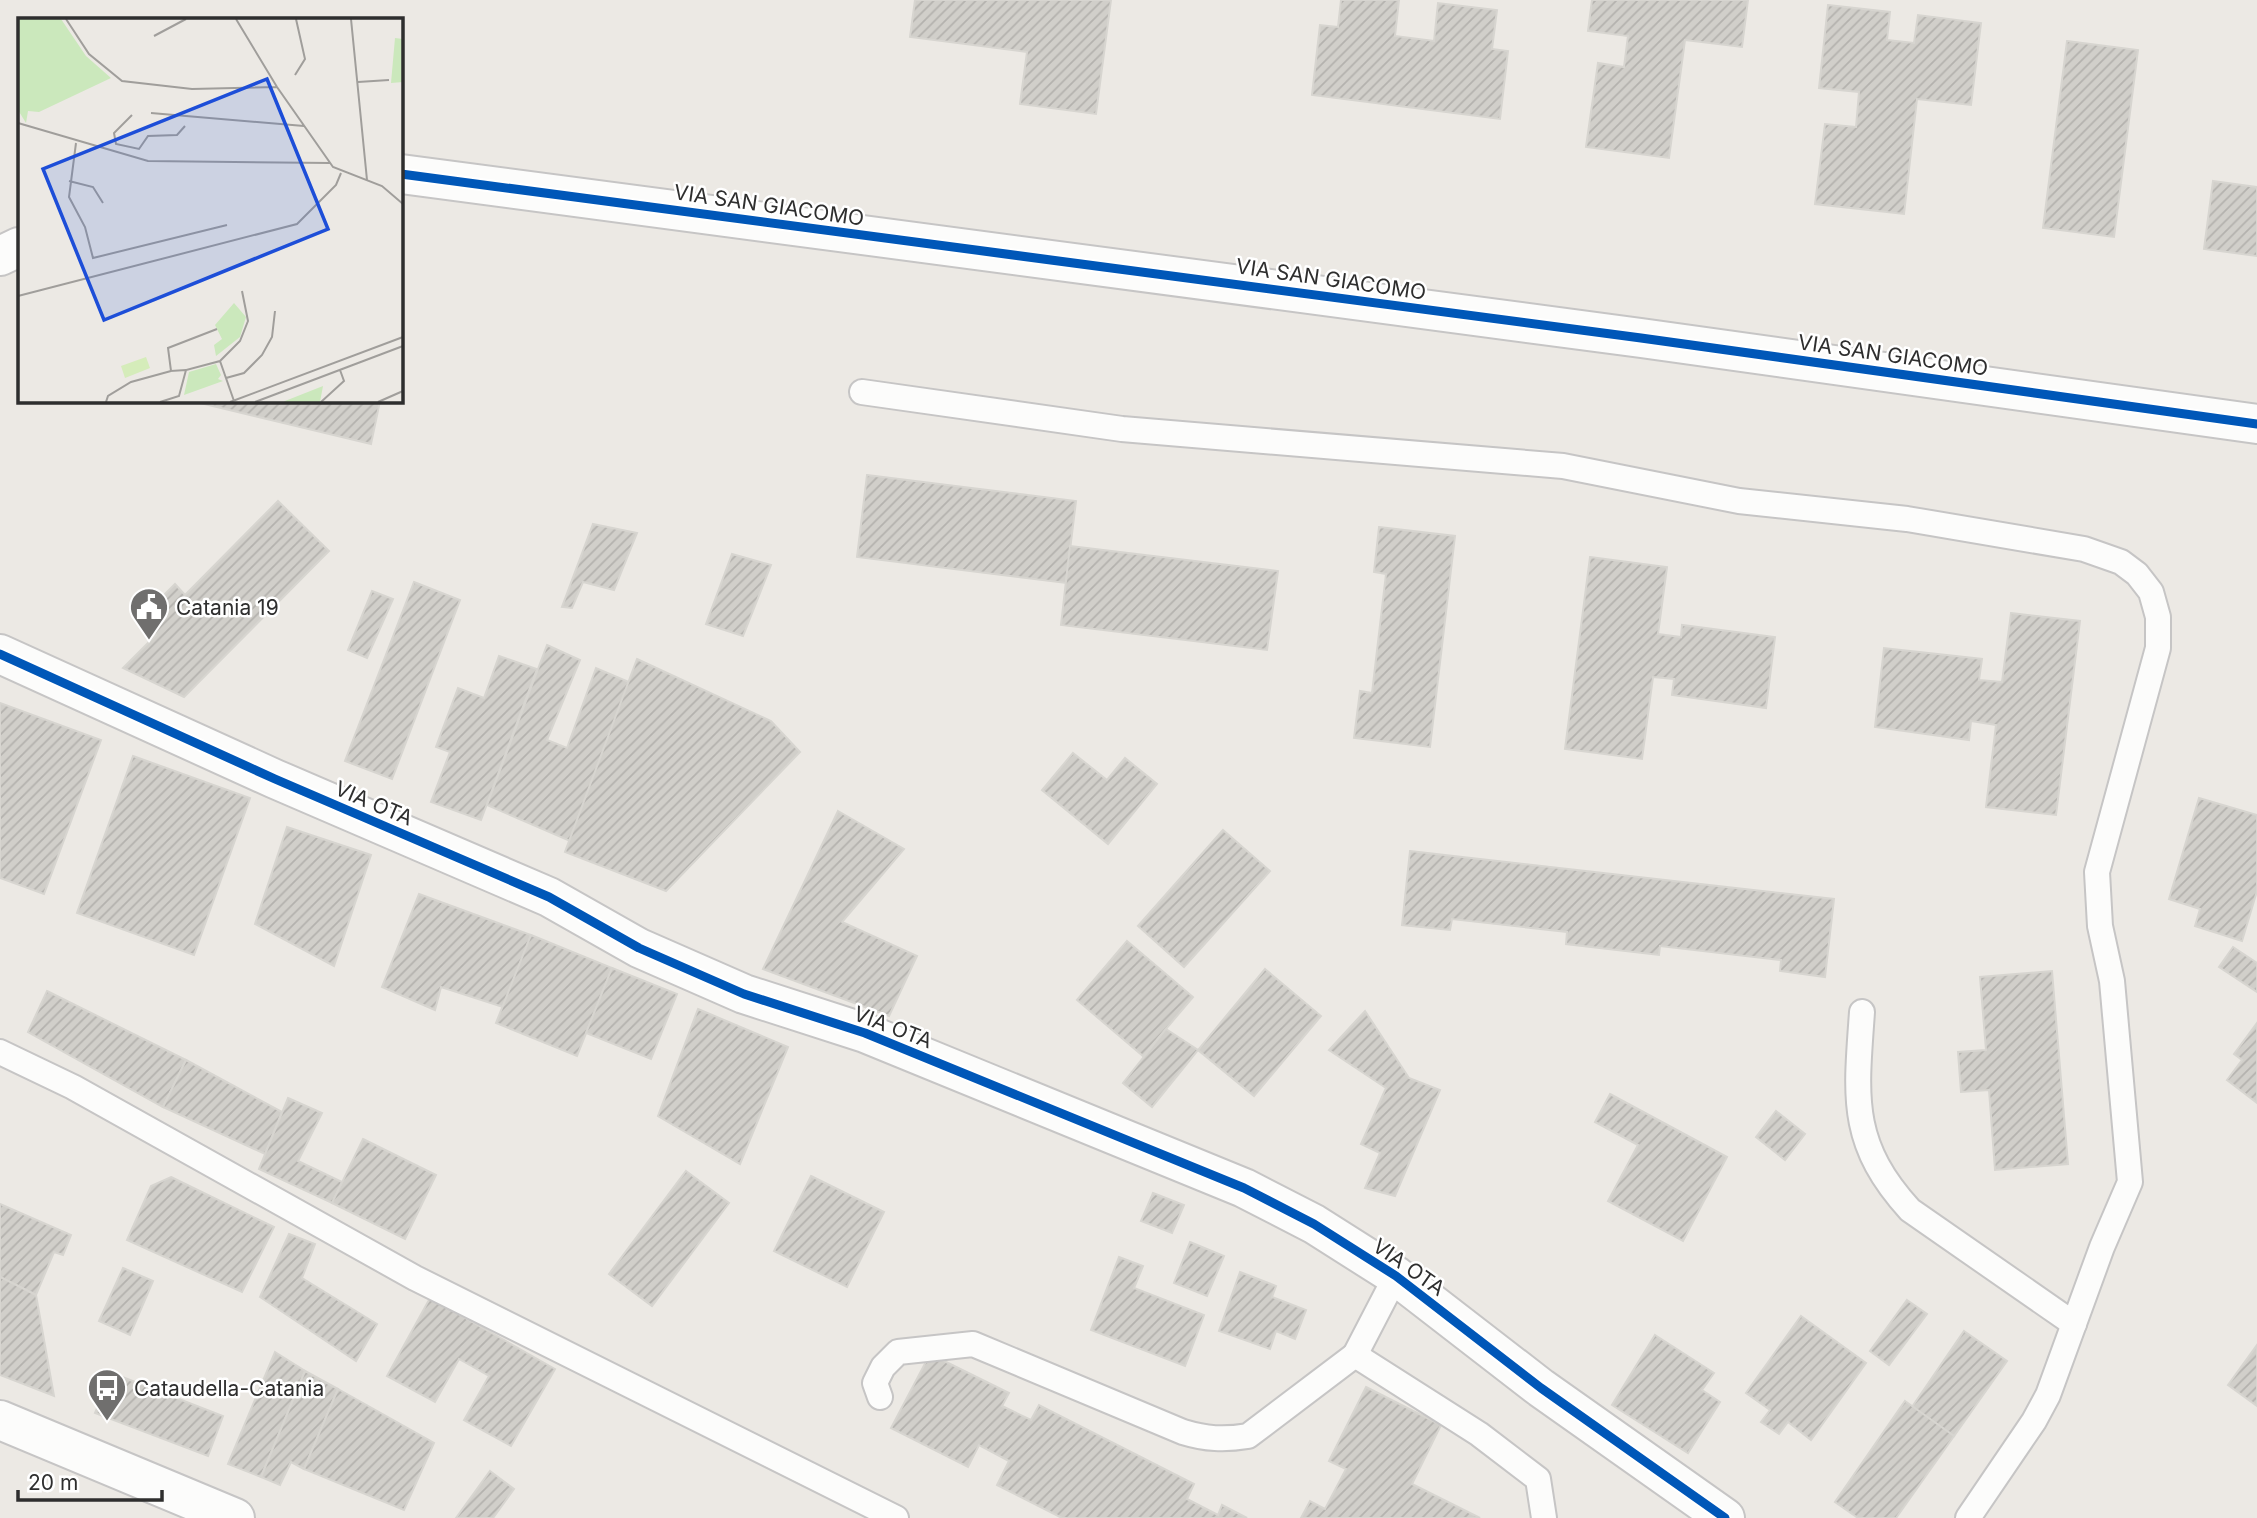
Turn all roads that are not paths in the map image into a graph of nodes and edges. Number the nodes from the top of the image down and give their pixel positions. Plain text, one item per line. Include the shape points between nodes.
1 (402, 174) edge
2 (18, 247) edge
3 (0, 256) edge
4 (862, 392) dead end
5 (2257, 424) edge
6 (0, 654) edge
7 (1862, 1012) dead end
8 (0, 1052) edge
9 (1396, 1276) junction
10 (2074, 1324) junction
11 (1355, 1355) junction
12 (880, 1397) dead end
13 (0, 1420) edge
14 (235, 1518) edge
15 (896, 1518) edge
16 (1544, 1518) edge
17 (1725, 1518) edge
18 (1968, 1518) edge

1 - 5 street, VIA SAN GIACOMO
2 - 3 street
4 - 10 lane via 1122,429 1563,466 1739,502 1907,519 2084,549 2129,568 2151,592 2158,617 2158,648 2097,872 2130,1182
6 - 9 street, VIA OTA via 549,897 639,948 744,994 865,1033 1244,1188 1314,1224
7 - 10 lane via 1856,1092 1859,1113 1870,1155 1889,1187 1910,1210
8 - 15 lane via 73,1087 415,1278
9 - 11 lane
9 - 17 street, VIA OTA via 1541,1388
10 - 18 lane via 2034,1421
11 - 12 lane via 1248,1436 1227,1440 1183,1432 973,1344 898,1352 875,1383
11 - 16 lane via 1479,1434 1538,1479
13 - 14 street

